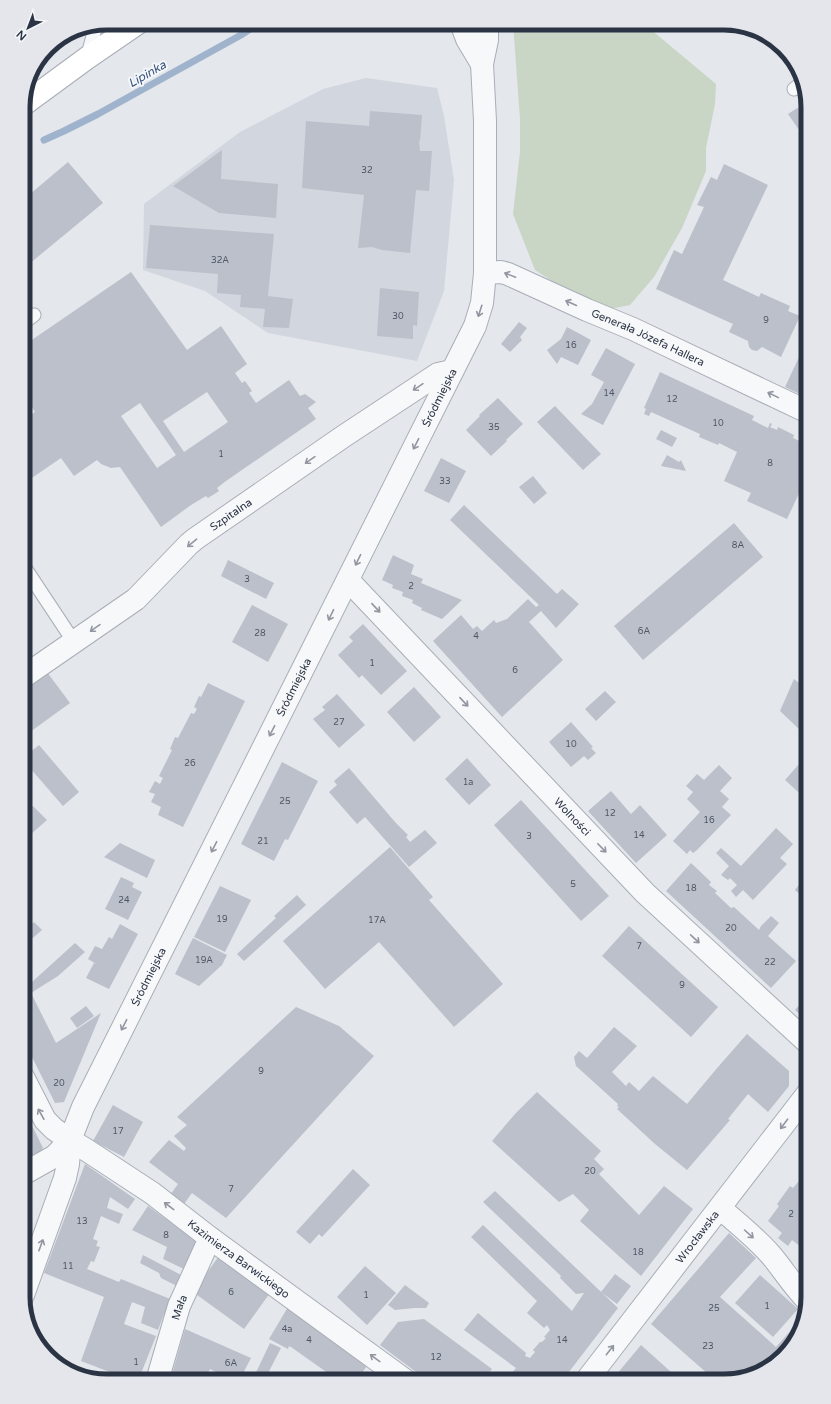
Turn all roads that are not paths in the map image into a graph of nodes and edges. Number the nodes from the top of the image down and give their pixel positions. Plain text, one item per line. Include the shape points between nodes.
1 (128, 30) edge
2 (463, 30) edge
3 (487, 30) edge
4 (94, 32) edge
5 (87, 58) junction
6 (482, 64) junction
7 (31, 99) edge
8 (485, 273) junction
9 (452, 371) junction
10 (801, 409) edge
11 (30, 576) edge
12 (348, 580) junction
13 (74, 642) junction
14 (30, 672) edge
15 (801, 1037) edge
16 (30, 1091) edge
17 (801, 1102) edge
18 (70, 1140) junction
19 (30, 1170) edge
20 (720, 1208) junction
21 (210, 1238) junction
22 (30, 1275) edge
23 (801, 1294) edge
24 (159, 1374) edge
25 (396, 1374) edge
26 (591, 1374) edge

1 - 5 main road
2 - 6 street, Śródmiejska
3 - 6 street, Śródmiejska
4 - 5 lane
5 - 7 main road
6 - 8 street, Śródmiejska via 485,121
8 -> 9 street, Śródmiejska via 482,303 475,326
10 -> 8 street, Generała Józefa Hallera via 640,332 508,274
9 -> 12 street, Śródmiejska
9 -> 13 street, Szpitalna via 438,374 195,539 136,599
11 - 13 lane
12 -> 15 street, Wolności via 645,893
12 -> 18 street, Śródmiejska via 83,1107
13 - 14 street, Szpitalna
18 -> 16 street, Kazimierza Barwickiego via 45,1120
17 -> 20 street, Wrocławska
18 - 19 street via 55,1156
21 -> 18 street, Kazimierza Barwickiego via 152,1193
22 -> 18 street, Śródmiejska via 65,1178
20 -> 23 street via 771,1254
26 -> 20 street, Wrocławska
21 - 24 street, Mała via 179,1306
25 -> 21 street, Kazimierza Barwickiego

